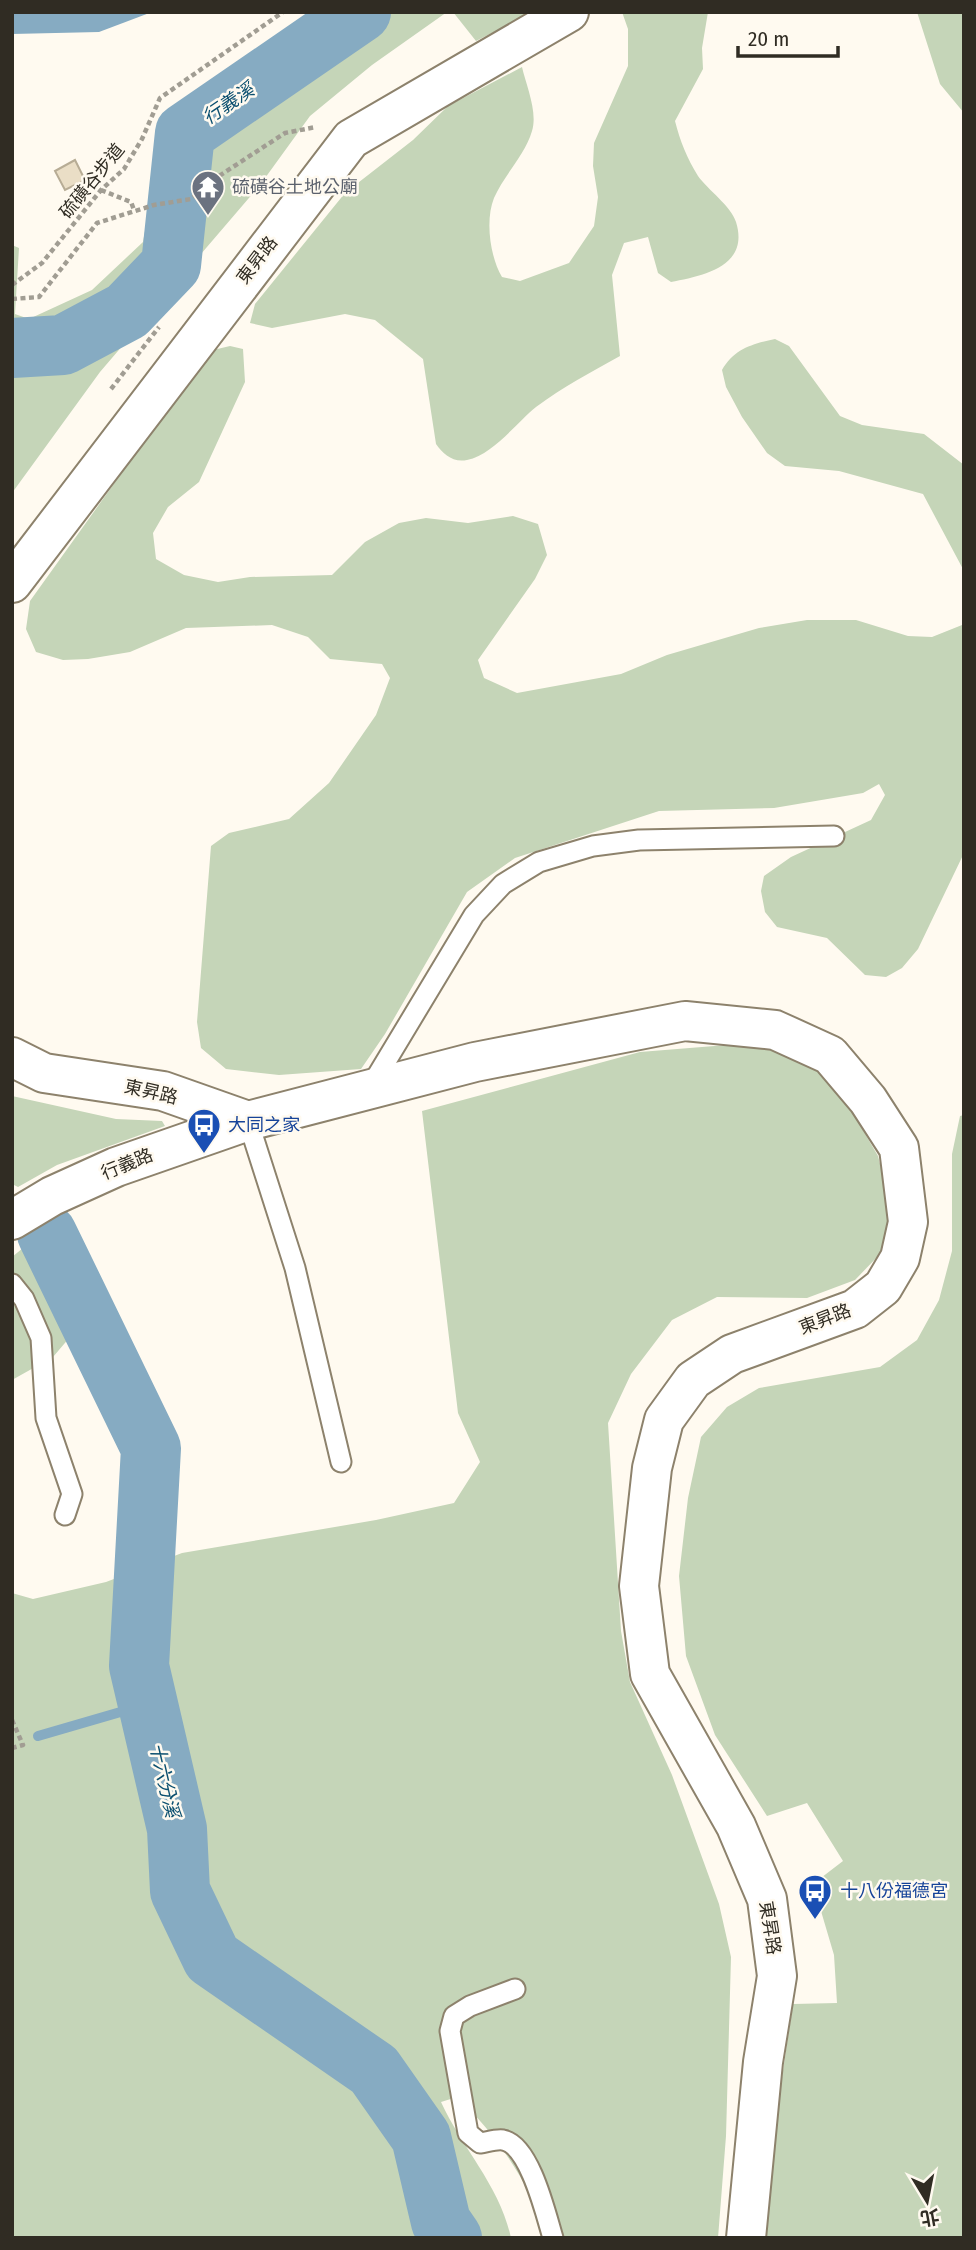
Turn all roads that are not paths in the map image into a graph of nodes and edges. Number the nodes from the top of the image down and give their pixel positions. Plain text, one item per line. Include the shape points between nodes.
1 (569, 12) edge
2 (12, 583) edge
3 (834, 836) dead end
4 (12, 1057) edge
5 (371, 1087) junction
6 (248, 1121) junction
7 (12, 1220) edge
8 (12, 1284) edge
9 (341, 1462) dead end
10 (65, 1515) dead end
11 (515, 1989) dead end
12 (741, 2234) edge
13 (553, 2238) edge

1 - 2 street, 東昇路 via 351,139
3 - 5 lane via 639,840 593,846 539,862 503,884 474,915
4 - 6 street, 東昇路 via 44,1073 163,1091
5 - 6 street, 東昇路
5 - 12 street, 東昇路 via 685,1021 775,1030 830,1055 868,1100 899,1149 908,1222 900,1258 883,1287 855,1310 732,1354 693,1380 664,1420 652,1468 639,1586 650,1674 736,1826 767,1899 777,1976
6 - 7 street, 行義路 via 116,1167
6 - 9 lane via 295,1268
8 - 10 lane via 41,1338 46,1418 72,1494
11 - 13 lane via 454,2016 451,2048 468,2133 480,2143 503,2140 514,2146 531,2172

